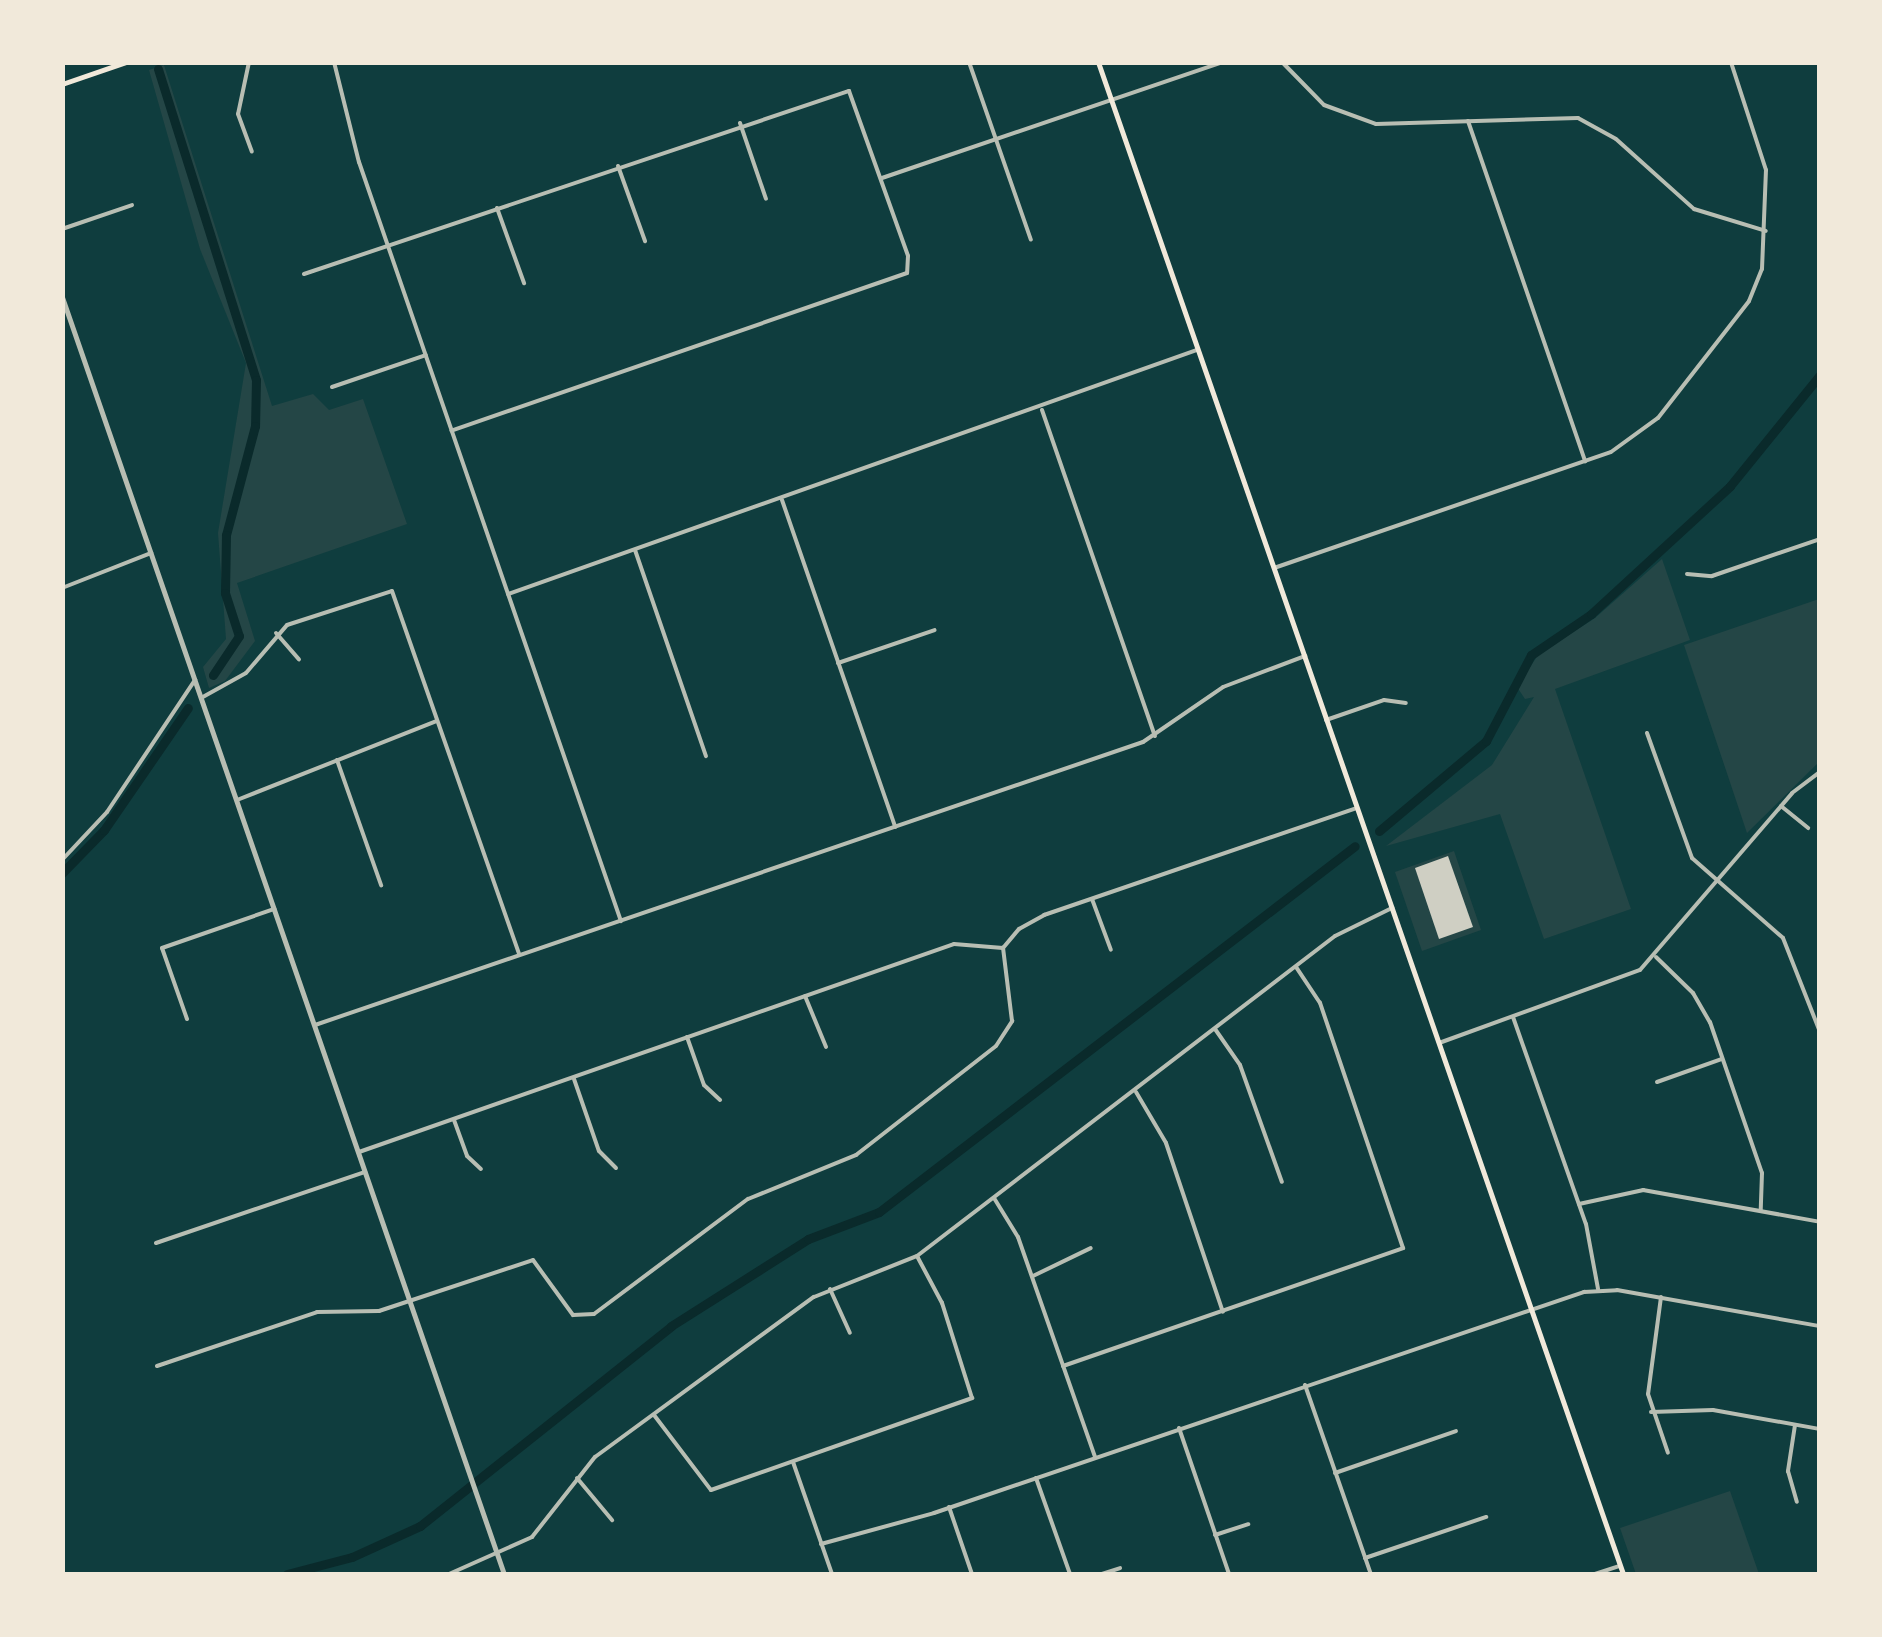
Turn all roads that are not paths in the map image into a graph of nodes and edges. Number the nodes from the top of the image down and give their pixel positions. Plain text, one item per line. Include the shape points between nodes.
1 (126, 62) edge
2 (250, 62) edge
3 (334, 62) edge
4 (969, 62) edge
5 (1098, 62) edge
6 (1222, 62) edge
7 (1282, 62) edge
8 (1731, 62) edge
9 (62, 84) edge
10 (1112, 101) junction
11 (1468, 121) junction
12 (740, 124) junction
13 (995, 138) junction
14 (252, 152) dead end
15 (618, 166) junction
16 (882, 178) junction
17 (766, 199) dead end
18 (132, 205) dead end
19 (498, 208) junction
20 (62, 229) edge
21 (1766, 231) junction
22 (645, 240) dead end
23 (1031, 240) dead end
24 (388, 245) junction
25 (304, 274) dead end
26 (524, 283) dead end
27 (62, 297) edge
28 (1199, 350) junction
29 (426, 355) junction
30 (332, 388) dead end
31 (1042, 410) junction
32 (452, 430) junction
33 (1586, 461) junction
34 (782, 500) junction
35 (1820, 539) edge
36 (635, 550) junction
37 (151, 553) junction
38 (1274, 568) junction
39 (1687, 574) dead end
40 (62, 588) edge
41 (508, 594) junction
42 (934, 630) dead end
43 (276, 633) junction
44 (1305, 656) junction
45 (299, 659) dead end
46 (838, 663) junction
47 (195, 680) junction
48 (201, 698) junction
49 (1406, 704) dead end
50 (437, 720) junction
51 (1326, 720) junction
52 (1647, 733) dead end
53 (1154, 736) junction
54 (706, 756) dead end
55 (338, 760) junction
56 (1820, 772) edge
57 (237, 800) junction
58 (1780, 806) junction
59 (1357, 808) junction
60 (895, 827) junction
61 (1808, 828) dead end
62 (62, 860) edge
63 (1718, 880) junction
64 (382, 886) dead end
65 (1092, 898) junction
66 (274, 908) junction
67 (1392, 908) junction
68 (622, 922) junction
69 (1003, 948) junction
70 (1110, 950) dead end
71 (519, 954) junction
72 (1656, 956) junction
73 (1296, 967) junction
74 (805, 996) junction
75 (1513, 1017) junction
76 (187, 1019) dead end
77 (314, 1025) junction
78 (1215, 1029) junction
79 (1820, 1032) edge
80 (687, 1037) junction
81 (1439, 1043) junction
82 (826, 1047) dead end
83 (1722, 1059) junction
84 (574, 1078) junction
85 (1657, 1082) dead end
86 (1136, 1092) junction
87 (720, 1100) dead end
88 (454, 1120) junction
89 (358, 1152) junction
90 (616, 1168) dead end
91 (481, 1169) dead end
92 (365, 1172) junction
93 (1282, 1182) dead end
94 (994, 1198) junction
95 (1578, 1204) junction
96 (1762, 1211) junction
97 (1820, 1222) edge
98 (156, 1243) dead end
99 (1091, 1248) dead end
100 (917, 1256) junction
101 (1032, 1276) junction
102 (830, 1289) junction
103 (1598, 1290) junction
104 (1662, 1297) junction
105 (410, 1301) junction
106 (1531, 1308) junction
107 (1223, 1312) junction
108 (1820, 1326) edge
109 (850, 1333) dead end
110 (156, 1366) dead end
111 (1064, 1366) junction
112 (1305, 1385) junction
113 (1651, 1412) junction
114 (654, 1414) junction
115 (1795, 1425) junction
116 (1179, 1428) junction
117 (1820, 1429) edge
118 (1456, 1431) dead end
119 (1668, 1453) dead end
120 (1095, 1457) junction
121 (794, 1462) junction
122 (1335, 1473) junction
123 (577, 1478) junction
124 (1036, 1478) junction
125 (1797, 1502) dead end
126 (949, 1507) junction
127 (1486, 1516) dead end
128 (612, 1520) dead end
129 (1248, 1524) dead end
130 (1216, 1534) junction
131 (821, 1544) junction
132 (496, 1552) junction
133 (1365, 1558) junction
134 (1620, 1566) junction
135 (1120, 1568) dead end
136 (450, 1574) edge
137 (504, 1574) edge
138 (832, 1574) edge
139 (972, 1574) edge
140 (1070, 1574) edge
141 (1102, 1574) edge
142 (1229, 1574) edge
143 (1371, 1574) edge
144 (1595, 1574) edge
145 (1623, 1574) edge

1 - 9 main road
2 - 14 street via 238,114
3 - 24 street
4 - 13 street
5 - 10 main road
6 - 10 street
7 - 11 street via 1324,104 1356,120
8 - 21 street via 1766,170
10 - 13 street
10 - 28 main road
11 - 21 street via 1578,118 1616,139 1694,209
11 - 33 street
12 - 15 street
12 - 16 street via 849,91
12 - 17 street
13 - 16 street
13 - 23 street
15 - 19 street
15 - 22 street
16 - 32 street via 908,256 906,273
18 - 20 street
19 - 24 street
19 - 26 street
21 - 33 street via 1762,269 1749,301 1646,430
24 - 25 street
24 - 29 street
27 - 37 street
28 - 31 street
28 - 38 main road
29 - 30 street
29 - 32 street
31 - 34 street
31 - 53 street
32 - 41 street
33 - 38 street
34 - 36 street
34 - 46 street
35 - 39 street via 1712,576
36 - 41 street
36 - 54 street
37 - 40 street
37 - 47 street
38 - 44 main road
41 - 68 street
42 - 46 street
43 - 45 street
43 - 48 street via 246,674
43 - 50 street via 307,616 392,592
44 - 51 main road
44 - 53 street via 1223,687
46 - 60 street
47 - 48 street
47 - 62 street via 107,812
48 - 57 street
49 - 51 street via 1384,700
50 - 55 street
50 - 71 street
51 - 59 main road
52 - 63 street via 1687,849
53 - 60 street
55 - 57 street
55 - 64 street
56 - 58 street
57 - 66 street
58 - 61 street
58 - 63 street
59 - 65 street
59 - 67 main road
60 - 68 street
63 - 72 street
63 - 79 street via 1784,938
65 - 69 street via 1030,921
65 - 70 street
66 - 76 street via 162,948
66 - 77 street
67 - 73 street via 1351,924
67 - 81 main road
68 - 71 street
69 - 74 street via 954,944
69 - 105 street via 1012,1022 996,1046 856,1155 748,1199 594,1314 573,1315 534,1260
71 - 77 street
72 - 75 street via 1620,980
72 - 83 street via 1703,1007
73 - 78 street
73 - 107 street via 1320,1003 1402,1248
74 - 80 street
74 - 82 street
75 - 81 street
75 - 95 street
77 - 89 street
78 - 86 street
78 - 93 street via 1240,1065
80 - 84 street
80 - 87 street via 704,1085
81 - 106 main road
83 - 85 street
83 - 96 street via 1762,1173
84 - 88 street
84 - 90 street via 599,1150
86 - 94 street
86 - 107 street via 1166,1143
88 - 89 street
88 - 91 street via 467,1156
89 - 92 street
92 - 98 street
92 - 105 street
94 - 100 street
94 - 101 street
95 - 96 street via 1643,1190
95 - 103 street
96 - 97 street
99 - 101 street
100 - 102 street
100 - 121 street via 942,1303 972,1398
101 - 111 street
102 - 109 street
102 - 114 street
103 - 104 street
103 - 106 street
104 - 108 street
104 - 113 street via 1648,1379
105 - 110 street via 379,1311 316,1312
105 - 132 street
106 - 112 street
106 - 134 main road
107 - 111 street
111 - 120 street
112 - 116 street
112 - 122 street
113 - 115 street via 1713,1410
113 - 119 street
114 - 121 street via 710,1490
114 - 123 street
115 - 117 street
115 - 125 street via 1788,1471
116 - 120 street
116 - 130 street
118 - 122 street
120 - 124 street
121 - 131 street
122 - 133 street
123 - 128 street
123 - 132 street via 542,1529
124 - 126 street
124 - 140 street
126 - 131 street
126 - 139 street
127 - 133 street
129 - 130 street
130 - 142 street
131 - 138 street
132 - 136 street
132 - 137 street
133 - 143 street
134 - 144 street
134 - 145 main road
135 - 141 street

